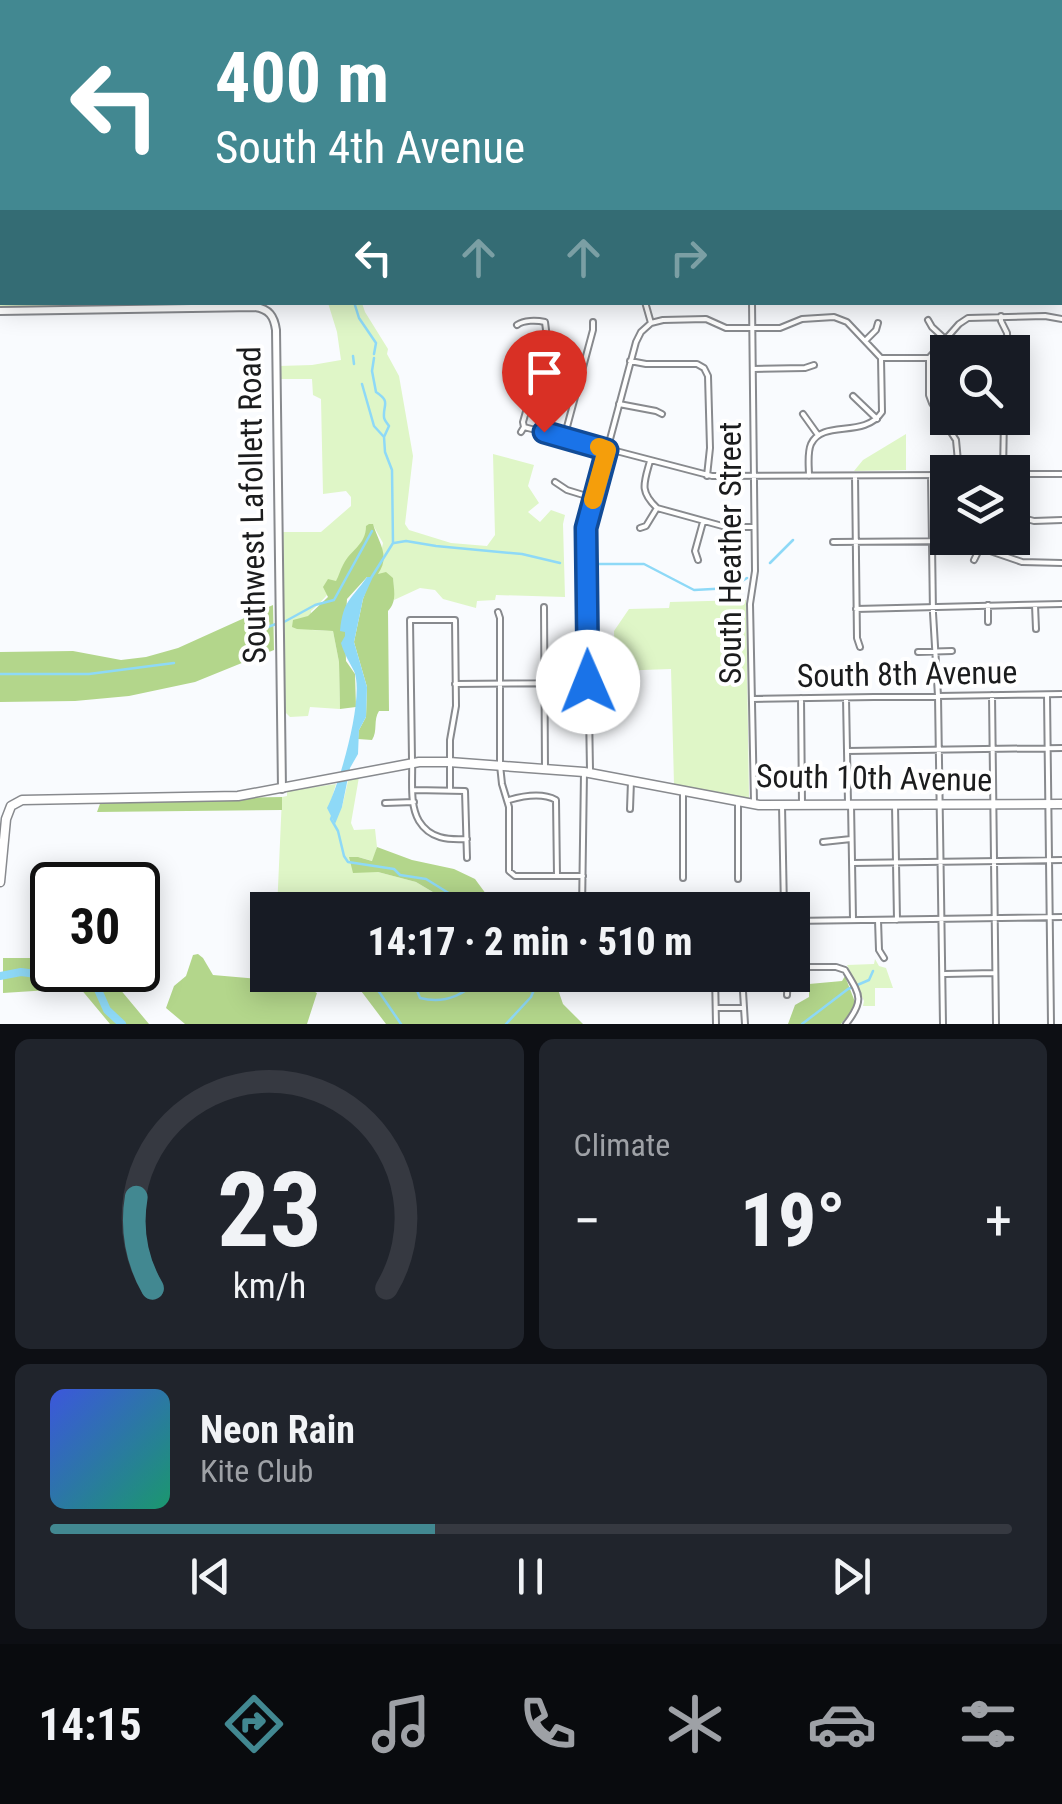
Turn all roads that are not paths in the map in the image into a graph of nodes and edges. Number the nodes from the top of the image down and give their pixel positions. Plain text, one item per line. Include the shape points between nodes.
1 (646, 305) edge
2 (752, 305) edge
3 (0, 311) edge
4 (1000, 316) junction
5 (1060, 318) edge
6 (928, 320) dead end
7 (593, 322) dead end
8 (651, 323) junction
9 (878, 323) dead end
10 (516, 326) dead end
11 (752, 328) junction
12 (941, 335) edge
13 (949, 335) edge
14 (1007, 335) edge
15 (866, 340) junction
16 (881, 358) junction
17 (929, 358) joint
18 (630, 361) junction
19 (814, 364) dead end
20 (753, 369) junction
21 (518, 377) dead end
22 (534, 382) junction
23 (853, 396) dead end
24 (930, 397) edge
25 (619, 404) junction
26 (662, 414) dead end
27 (804, 414) dead end
28 (877, 419) junction
29 (818, 435) junction
30 (564, 438) junction
31 (607, 450) junction
32 (650, 461) junction
33 (1030, 474) edge
34 (1062, 474) edge
35 (930, 475) edge
36 (707, 476) junction
37 (809, 476) junction
38 (854, 476) junction
39 (754, 477) junction
40 (555, 482) dead end
41 (593, 498) junction
42 (657, 508) junction
43 (1030, 519) edge
44 (1062, 520) edge
45 (704, 522) junction
46 (754, 527) junction
47 (640, 528) dead end
48 (930, 541) edge
49 (833, 542) dead end
50 (856, 542) junction
51 (932, 555) edge
52 (976, 555) edge
53 (1001, 555) edge
54 (698, 560) dead end
55 (974, 560) dead end
56 (1062, 563) edge
57 (1036, 604) junction
58 (1062, 604) edge
59 (988, 605) junction
60 (933, 606) junction
61 (544, 607) dead end
62 (856, 608) junction
63 (498, 612) dead end
64 (988, 622) dead end
65 (1036, 629) dead end
66 (860, 647) dead end
67 (952, 651) dead end
68 (918, 652) dead end
69 (936, 652) junction
70 (545, 683) junction
71 (588, 683) junction
72 (456, 684) junction
73 (499, 684) junction
74 (1047, 694) junction
75 (1062, 694) edge
76 (992, 695) junction
77 (938, 696) junction
78 (800, 698) junction
79 (846, 698) junction
80 (752, 699) junction
81 (1048, 748) junction
82 (1062, 748) edge
83 (992, 749) junction
84 (938, 750) junction
85 (847, 751) junction
86 (449, 762) junction
87 (412, 763) junction
88 (500, 765) junction
89 (545, 769) junction
90 (586, 772) junction
91 (631, 781) junction
92 (282, 789) junction
93 (414, 790) junction
94 (450, 790) junction
95 (683, 791) junction
96 (508, 800) junction
97 (738, 801) junction
98 (414, 802) junction
99 (384, 803) dead end
100 (754, 804) junction
101 (802, 804) junction
102 (850, 804) junction
103 (1048, 804) junction
104 (1062, 804) edge
105 (782, 805) junction
106 (895, 805) junction
107 (994, 805) junction
108 (939, 806) junction
109 (630, 808) dead end
110 (467, 839) junction
111 (851, 840) junction
112 (823, 842) dead end
113 (467, 858) dead end
114 (1050, 860) junction
115 (1062, 860) edge
116 (994, 861) junction
117 (895, 862) junction
118 (941, 862) junction
119 (852, 863) junction
120 (557, 876) junction
121 (582, 876) junction
122 (683, 878) dead end
123 (738, 879) dead end
124 (0, 882) edge
125 (582, 892) edge
126 (784, 892) edge
127 (1050, 917) junction
128 (1062, 917) edge
129 (995, 918) junction
130 (942, 919) junction
131 (878, 920) junction
132 (896, 920) junction
133 (810, 921) edge
134 (853, 921) junction
135 (884, 958) dead end
136 (810, 968) edge
137 (995, 973) junction
138 (942, 974) junction
139 (1051, 974) junction
140 (1062, 974) edge
141 (716, 992) edge
142 (743, 992) edge
143 (716, 1008) junction
144 (744, 1008) junction
145 (716, 1024) edge
146 (744, 1024) edge
147 (846, 1024) edge
148 (943, 1024) edge
149 (996, 1024) edge
150 (1052, 1024) edge

1 - 8 street
2 - 11 street, South Heather Street
3 - 92 street, Southwest Lafollett Road via 270,312 276,330
4 - 5 street
4 - 13 street via 968,318
4 - 14 street
6 - 12 street
7 - 30 street
8 - 11 street via 706,319
8 - 18 street via 640,332
9 - 15 street
10 - 22 street via 545,322
11 - 15 street via 834,318
11 - 20 street, South Heather Street
15 - 16 street
16 - 17 street
16 - 28 street via 883,404
17 - 24 street
18 - 25 street
18 - 36 street via 704,368
19 - 20 street
20 - 39 street, South Heather Street
21 - 22 street
22 - 30 street via 522,430
23 - 28 street
25 - 26 street
25 - 31 street
27 - 29 street
28 - 29 street
29 - 37 street via 809,451
30 - 31 street
31 - 32 street
31 - 41 street
32 - 36 street
32 - 42 street via 644,484
33 - 34 street
35 - 38 street
36 - 39 street
37 - 38 street
37 - 39 street
38 - 50 street
39 - 46 street, South Heather Street
40 - 41 street
41 - 71 street via 586,535
42 - 45 street
42 - 47 street
43 - 44 street
45 - 46 street
45 - 54 street
46 - 80 street, South Heather Street
48 - 50 street
49 - 50 street
50 - 62 street
51 - 60 street
52 - 55 street
53 - 56 street
57 - 58 street
57 - 59 street
57 - 65 street
59 - 60 street
59 - 64 street
60 - 62 street
60 - 69 street
61 - 70 street
62 - 66 street
63 - 73 street
67 - 69 street
68 - 69 street
69 - 77 street
70 - 71 street
70 - 73 street
70 - 89 street
71 - 90 street
72 - 73 street
72 - 86 street
72 - 87 street via 454,620 410,620
73 - 88 street
74 - 75 street, South 8th Avenue
74 - 76 street, South 8th Avenue
74 - 81 street
76 - 77 street, South 8th Avenue
76 - 83 street
77 - 79 street, South 8th Avenue
77 - 84 street
78 - 79 street, South 8th Avenue
78 - 80 street, South 8th Avenue
78 - 101 street
79 - 85 street
80 - 100 street, South Heather Street
81 - 82 street
81 - 83 street
81 - 103 street
83 - 84 street
83 - 107 street
84 - 85 street
84 - 108 street
85 - 102 street
86 - 87 main road, South 10th Avenue
86 - 88 main road, South 10th Avenue
86 - 94 street
87 - 92 main road, South 10th Avenue
87 - 93 street
88 - 89 main road, South 10th Avenue
88 - 96 street
89 - 90 main road, South 10th Avenue
90 - 91 main road, South 10th Avenue
90 - 121 street
91 - 95 main road, South 10th Avenue
91 - 109 street
92 - 124 main road, South 10th Avenue via 238,796 22,800 6,819
93 - 94 street
93 - 98 street
94 - 110 street via 465,791
95 - 97 main road, South 10th Avenue
95 - 122 street
96 - 120 street via 511,874
96 - 120 street via 557,802
97 - 100 main road, South 10th Avenue
97 - 123 street
98 - 99 street
98 - 110 street via 429,832
100 - 105 main road, South 10th Avenue
101 - 102 main road, South 10th Avenue
101 - 105 main road, South 10th Avenue
102 - 106 main road, South 10th Avenue
102 - 111 street
103 - 104 main road, South 10th Avenue
103 - 107 main road, South 10th Avenue
103 - 114 street
105 - 126 street
106 - 108 main road, South 10th Avenue
106 - 117 street
107 - 108 main road, South 10th Avenue
107 - 116 street
108 - 118 street
110 - 113 street
111 - 112 street
111 - 119 street
114 - 115 street
114 - 116 street
114 - 127 street
116 - 118 street
116 - 129 street
117 - 118 street
117 - 119 street
117 - 132 street
118 - 130 street
119 - 134 street
120 - 121 street
121 - 125 street
127 - 128 street
127 - 129 street
127 - 139 street
129 - 130 street
129 - 137 street
130 - 132 street
130 - 138 street
131 - 132 street
131 - 134 street
131 - 135 street
133 - 134 street
136 - 147 street via 842,968 859,1005
137 - 138 street
137 - 149 street
138 - 148 street
139 - 140 street
139 - 150 street
141 - 143 street
142 - 144 street
143 - 144 street
143 - 145 street
144 - 146 street

